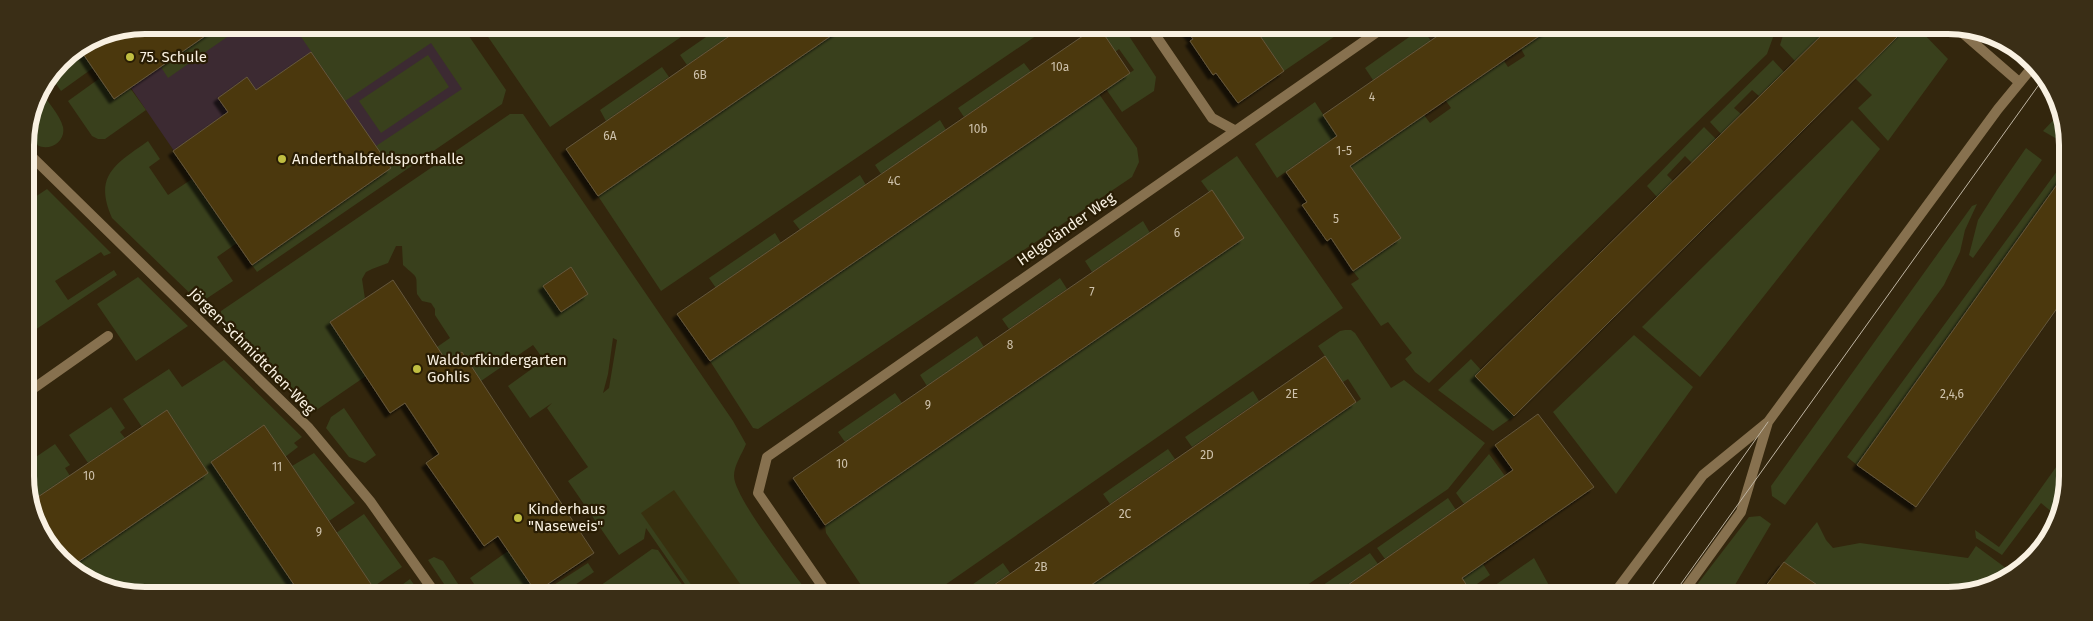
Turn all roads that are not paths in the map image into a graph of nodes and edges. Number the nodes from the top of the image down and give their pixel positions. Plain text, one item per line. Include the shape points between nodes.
1 (1155, 34) edge
2 (1375, 34) edge
3 (1966, 36) edge
4 (2030, 70) edge
5 (2019, 82) junction
6 (1234, 130) junction
7 (34, 159) edge
8 (108, 336) dead end
9 (34, 388) edge
10 (1768, 422) junction
11 (431, 587) edge
12 (822, 587) edge
13 (1619, 587) edge
14 (1687, 587) edge

1 - 6 street via 1212,118
2 - 6 street, Helgoländer Weg
3 - 5 street
4 - 5 street
5 - 10 street
6 - 12 street, Helgoländer Weg via 767,457 758,493
7 - 11 street, Jörgen-Schmidtchen-Weg via 308,427 370,501
8 - 9 street
10 - 13 street via 1703,475
10 - 14 street via 1741,512

